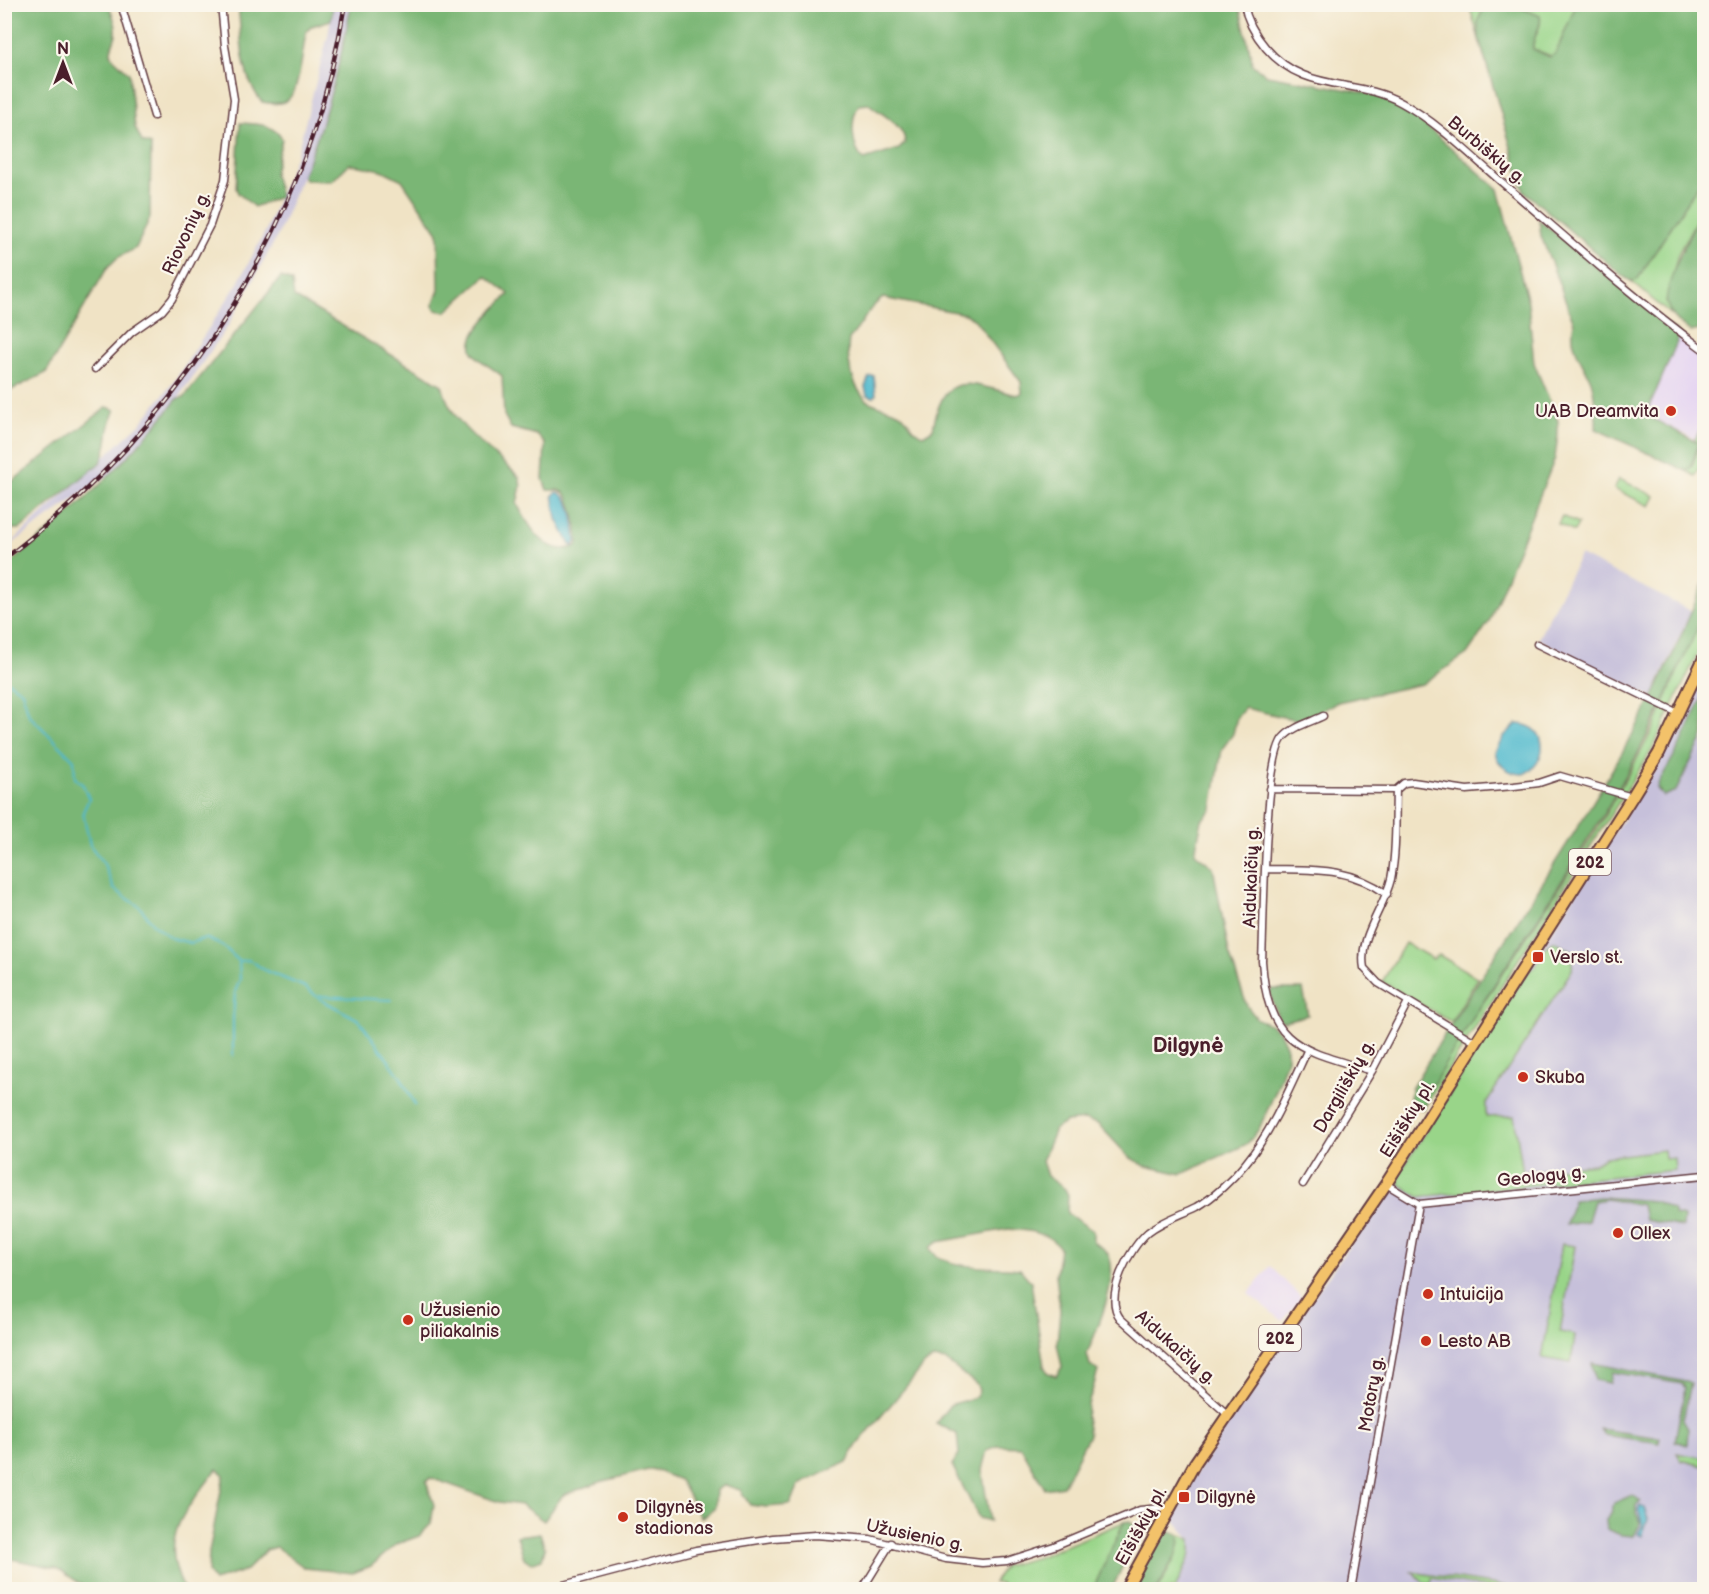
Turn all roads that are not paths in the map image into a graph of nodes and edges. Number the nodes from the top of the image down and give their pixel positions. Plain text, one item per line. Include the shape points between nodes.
1 (121, 4) edge
2 (221, 4) edge
3 (1244, 4) edge
4 (154, 116) dead end
5 (1704, 350) edge
6 (95, 369) dead end
7 (1537, 644) dead end
8 (1704, 658) edge
9 (1678, 713) junction
10 (1323, 716) dead end
11 (1270, 789) junction
12 (1396, 790) junction
13 (1632, 796) junction
14 (1267, 868) junction
15 (1387, 894) junction
16 (1408, 1002) junction
17 (1475, 1042) junction
18 (1306, 1051) junction
19 (1372, 1071) junction
20 (1704, 1175) edge
21 (1303, 1184) dead end
22 (1386, 1184) junction
23 (1419, 1204) junction
24 (1227, 1414) junction
25 (1167, 1511) junction
26 (891, 1543) junction
27 (544, 1590) edge
28 (862, 1590) edge
29 (1125, 1590) edge
30 (1351, 1590) edge

1 - 4 street
2 - 6 street, Riovonių g. via 234,106 220,200 172,299
3 - 5 street, Burbiškių g. via 1254,33 1291,71 1327,84 1382,93 1422,115
7 - 9 street
8 - 9 main road, Eišiškių pl. / 202
9 - 13 main road, Eišiškių pl. / 202
10 - 11 street, Aidukaičių g. via 1282,739
11 - 12 street
11 - 14 street, Aidukaičių g.
12 - 13 street via 1413,782 1467,790 1539,783 1560,776
12 - 15 street via 1393,863
13 - 17 main road, Eišiškių pl. / 202
14 - 15 street via 1348,873
14 - 18 street, Aidukaičių g. via 1262,961 1267,999 1284,1033
15 - 16 street via 1365,942 1364,966 1367,974
16 - 17 street
16 - 19 street, Dargiliškių g.
17 - 22 main road, Eišiškių pl. / 202
18 - 19 street, Aidukaičių g.
18 - 24 street, Aidukaičių g. via 1283,1103 1245,1164 1204,1202 1148,1232 1125,1261 1118,1280 1115,1304 1120,1318
19 - 21 street, Dargiliškių g.
20 - 23 street, Geologų g.
22 - 23 street
22 - 24 main road, Eišiškių pl. / 202
23 - 30 street, Motorų g.
24 - 25 main road, Eišiškių pl. / 202
25 - 26 street, Užusienio g. via 1140,1510 1007,1561 954,1561
25 - 29 main road, Eišiškių pl. / 202
26 - 27 street, Užusienio g. via 830,1536 761,1539 656,1559
26 - 28 street

